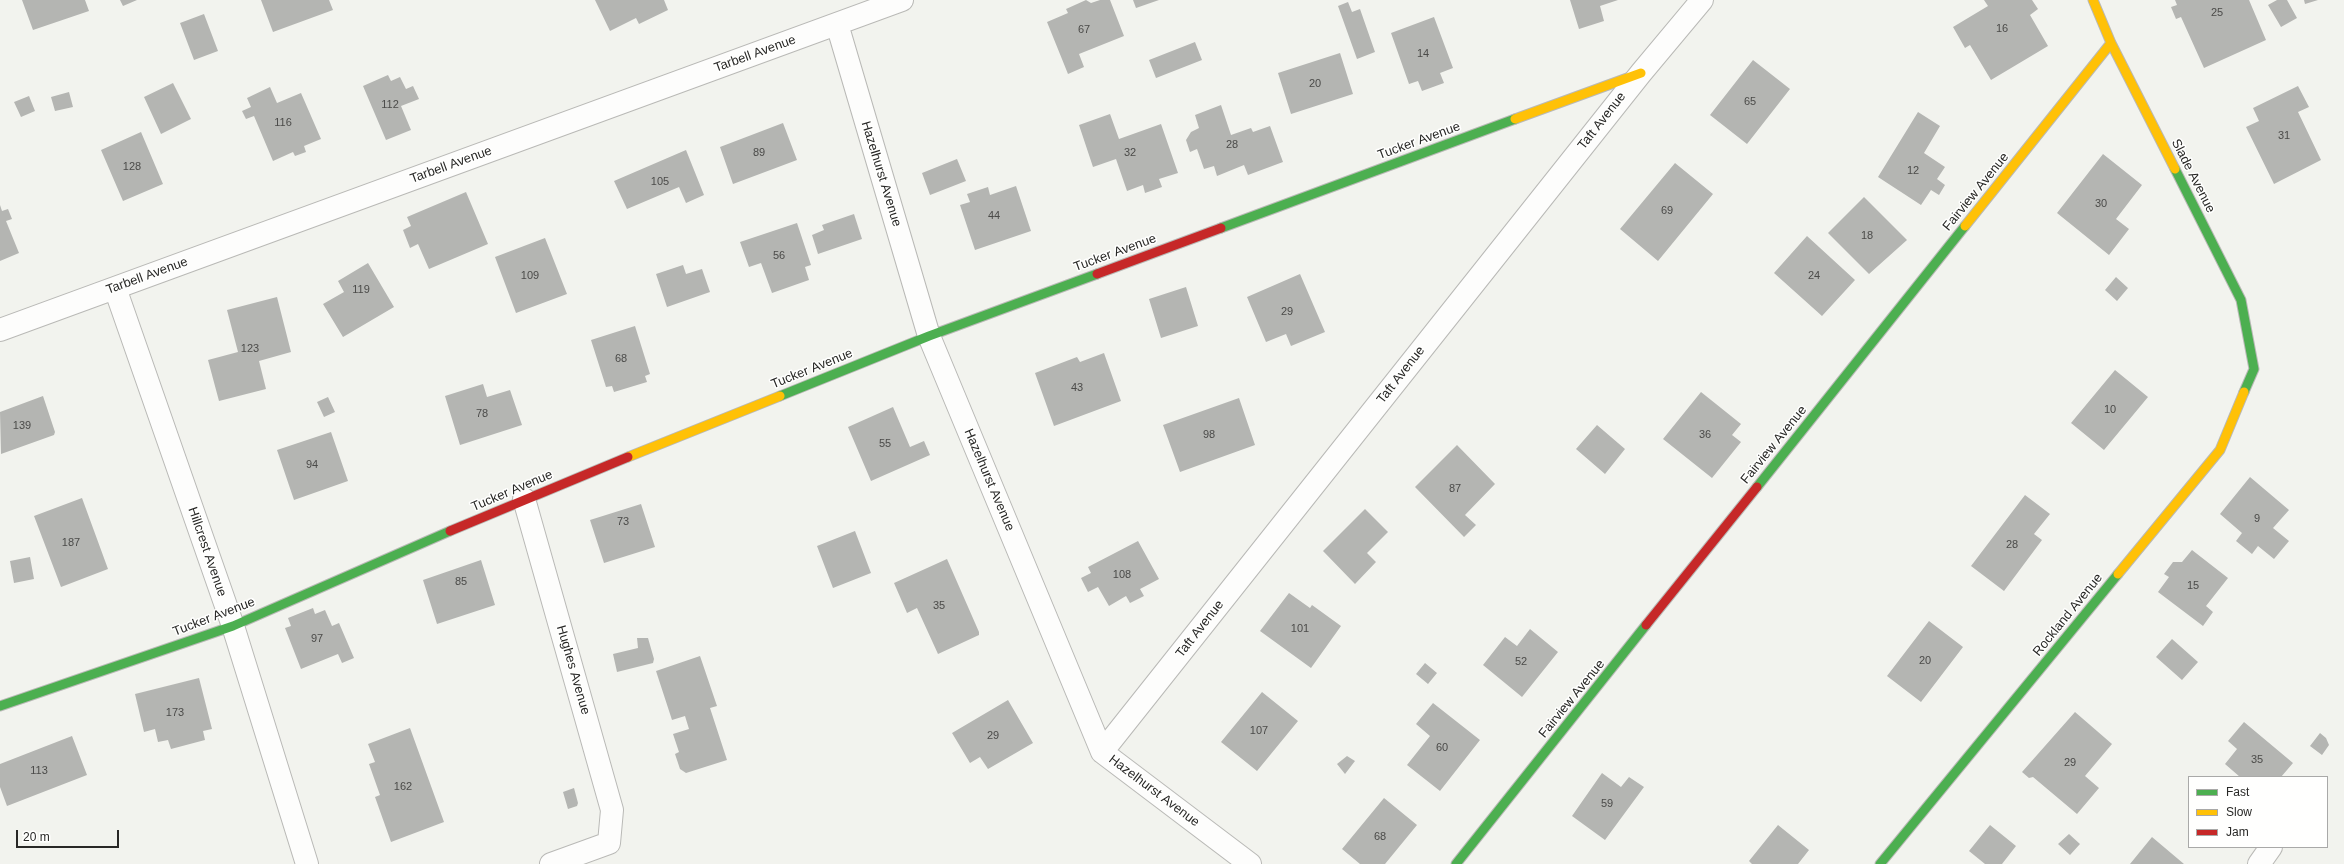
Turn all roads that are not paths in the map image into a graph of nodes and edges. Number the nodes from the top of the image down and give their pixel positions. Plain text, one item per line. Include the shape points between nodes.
1 (902, 0) edge
2 (1702, 0) edge
3 (2092, 0) edge
4 (837, 24) junction
5 (2111, 43) junction
6 (1641, 73) junction
7 (115, 288) junction
8 (0, 330) edge
9 (929, 336) junction
10 (2254, 369) joint
11 (524, 499) junction
12 (233, 626) junction
13 (0, 706) edge
14 (1102, 752) junction
15 (2270, 848) edge
16 (307, 864) edge
17 (551, 864) edge
18 (1250, 864) edge
19 (1456, 864) edge
20 (1880, 864) edge
21 (2259, 864) edge

1 - 4 street, Tarbell Avenue
2 - 6 street, Taft Avenue
3 - 5 street, Slade Avenue
4 - 7 street, Tarbell Avenue
4 - 9 street, Hazelhurst Avenue
5 - 10 street, Slade Avenue via 2241,300
5 - 19 street, Fairview Avenue
6 - 9 street, Tucker Avenue
6 - 14 street, Taft Avenue
7 - 8 street, Tarbell Avenue
7 - 12 street, Hillcrest Avenue
9 - 11 street, Tucker Avenue
9 - 14 street, Hazelhurst Avenue
10 - 20 street, Rockland Avenue via 2220,450
11 - 12 street, Tucker Avenue
11 - 17 street, Hughes Avenue via 612,810 609,843
12 - 13 street, Tucker Avenue
12 - 16 street, Hillcrest Avenue
14 - 18 street, Hazelhurst Avenue
15 - 21 street

